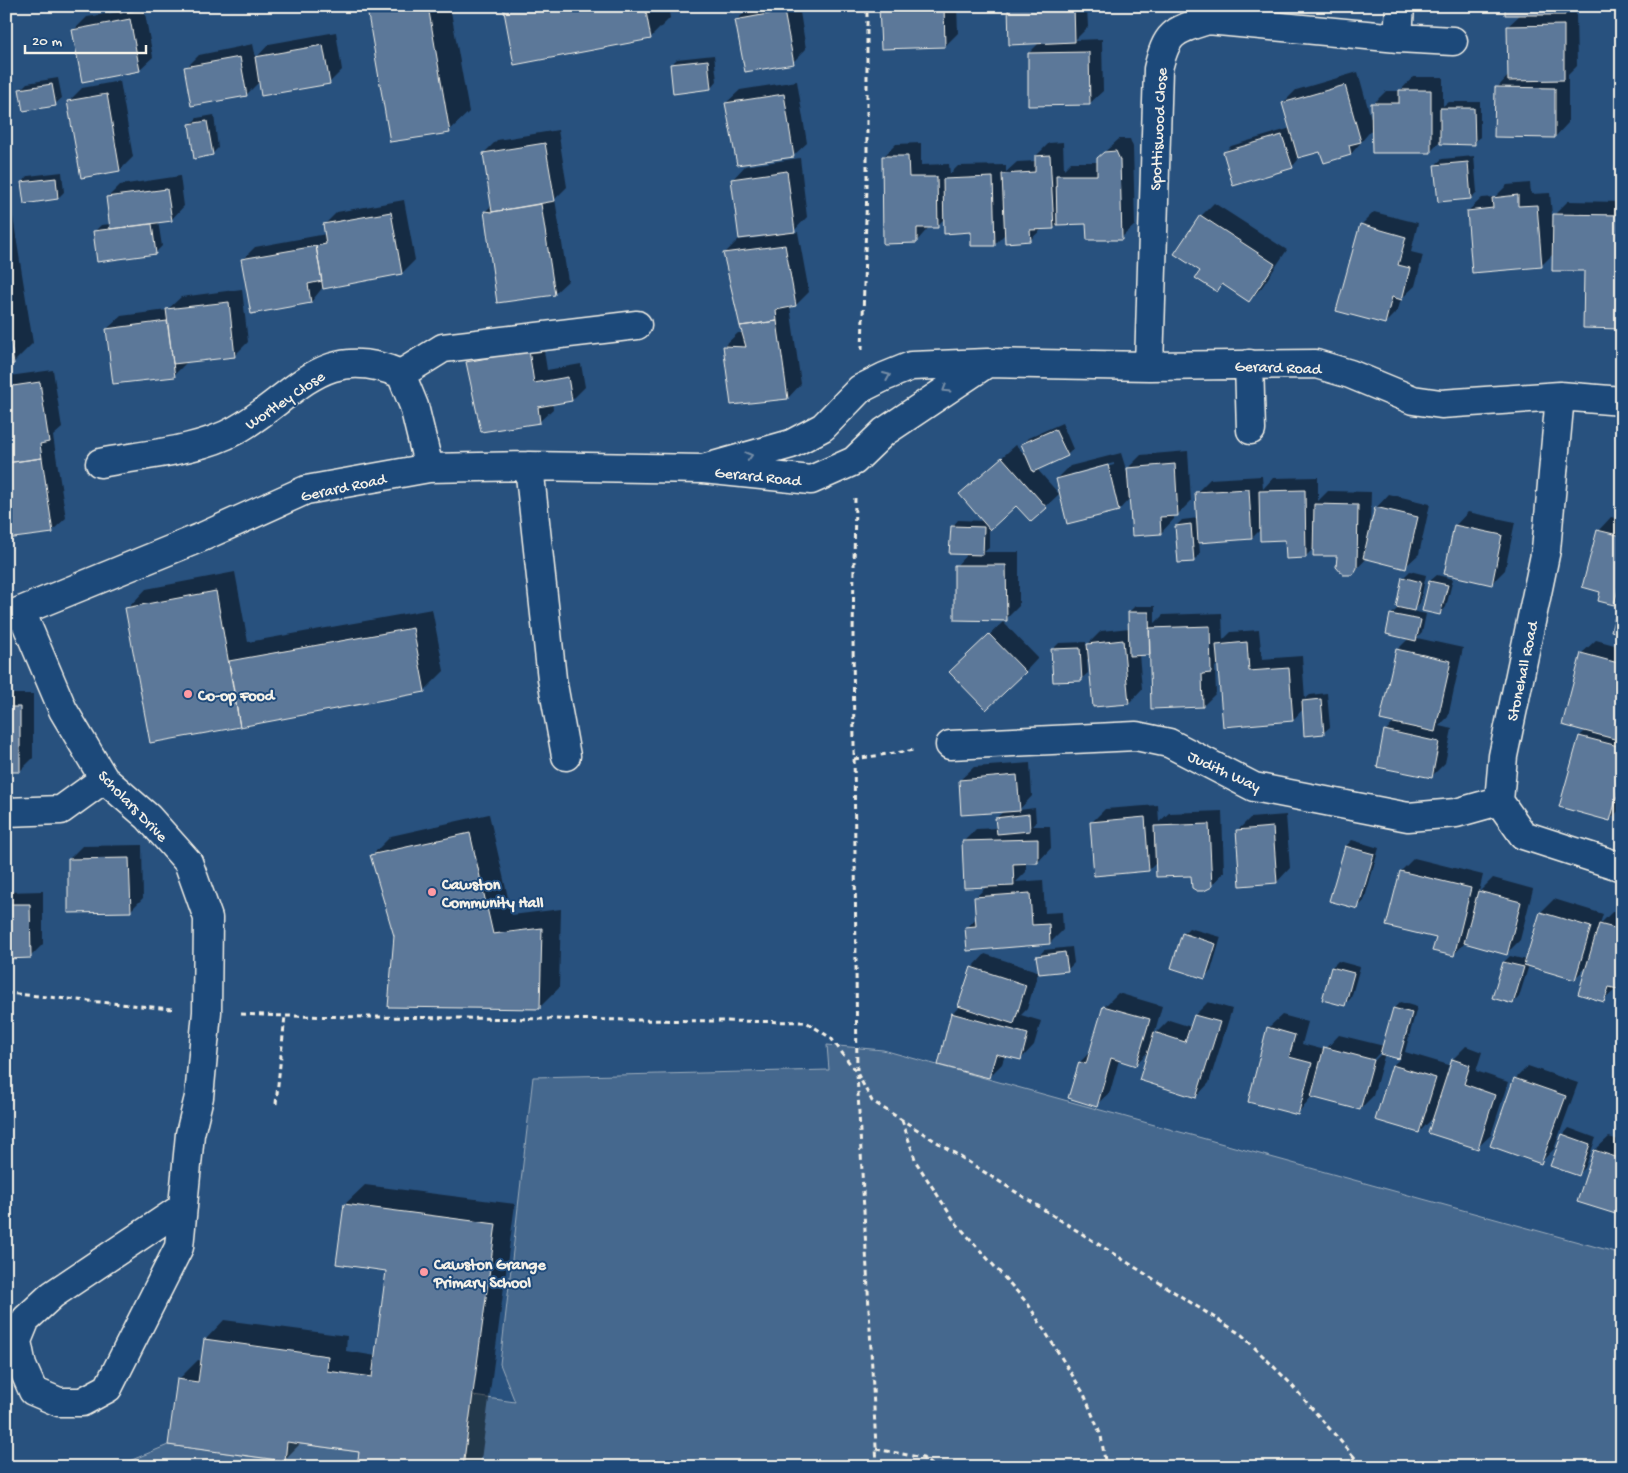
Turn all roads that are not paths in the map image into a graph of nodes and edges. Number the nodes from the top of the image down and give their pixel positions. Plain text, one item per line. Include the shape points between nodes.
1 (1400, 6) edge
2 (1398, 38) junction
3 (1453, 41) dead end
4 (637, 325) dead end
5 (987, 363) junction
6 (1249, 364) junction
7 (1149, 366) junction
8 (401, 374) junction
9 (1560, 396) junction
10 (1622, 401) edge
11 (1251, 430) dead end
12 (100, 463) dead end
13 (529, 466) junction
14 (429, 468) junction
15 (703, 469) junction
16 (14, 614) edge
17 (950, 745) road end
18 (566, 756) dead end
19 (104, 779) junction
20 (1499, 801) junction
21 (6, 812) edge
22 (1622, 867) edge
23 (183, 1207) junction

1 - 2 street
2 - 3 street, Spottiswood Close
2 - 7 street, Spottiswood Close via 1208,20 1182,28 1164,44 1158,69
4 - 8 street via 443,348
5 - 7 street, Gerard Road
15 -> 5 street, Gerard Road via 791,444 823,427 860,389 884,376 911,366
5 -> 15 street, Gerard Road via 884,432 854,461 811,480
6 - 7 street, Gerard Road
6 - 9 street, Gerard Road via 1316,364 1413,400 1441,404
6 - 11 street
8 - 12 street, Wortley Close via 380,365 358,363 325,369 236,430 203,444
8 - 14 street via 414,406
9 - 10 street, Gerard Road
9 - 20 street, Stonehall Road via 1546,550 1503,756
13 - 14 street, Gerard Road
13 - 15 street, Gerard Road
13 - 18 street via 552,679
14 - 16 street, Gerard Road via 306,490 202,537
16 - 19 street, Scholars Drive via 63,710
17 - 20 street, Judith Way via 1136,736 1169,743 1254,787 1408,817 1456,813
19 - 21 street via 61,810
19 - 23 street, Scholars Drive via 148,816 188,862 208,918 207,1012
20 - 22 street via 1523,835
23 - 23 street, Scholars Drive via 52,1295 26,1319 18,1341 22,1366 33,1391 59,1402 82,1402 108,1388 179,1247

